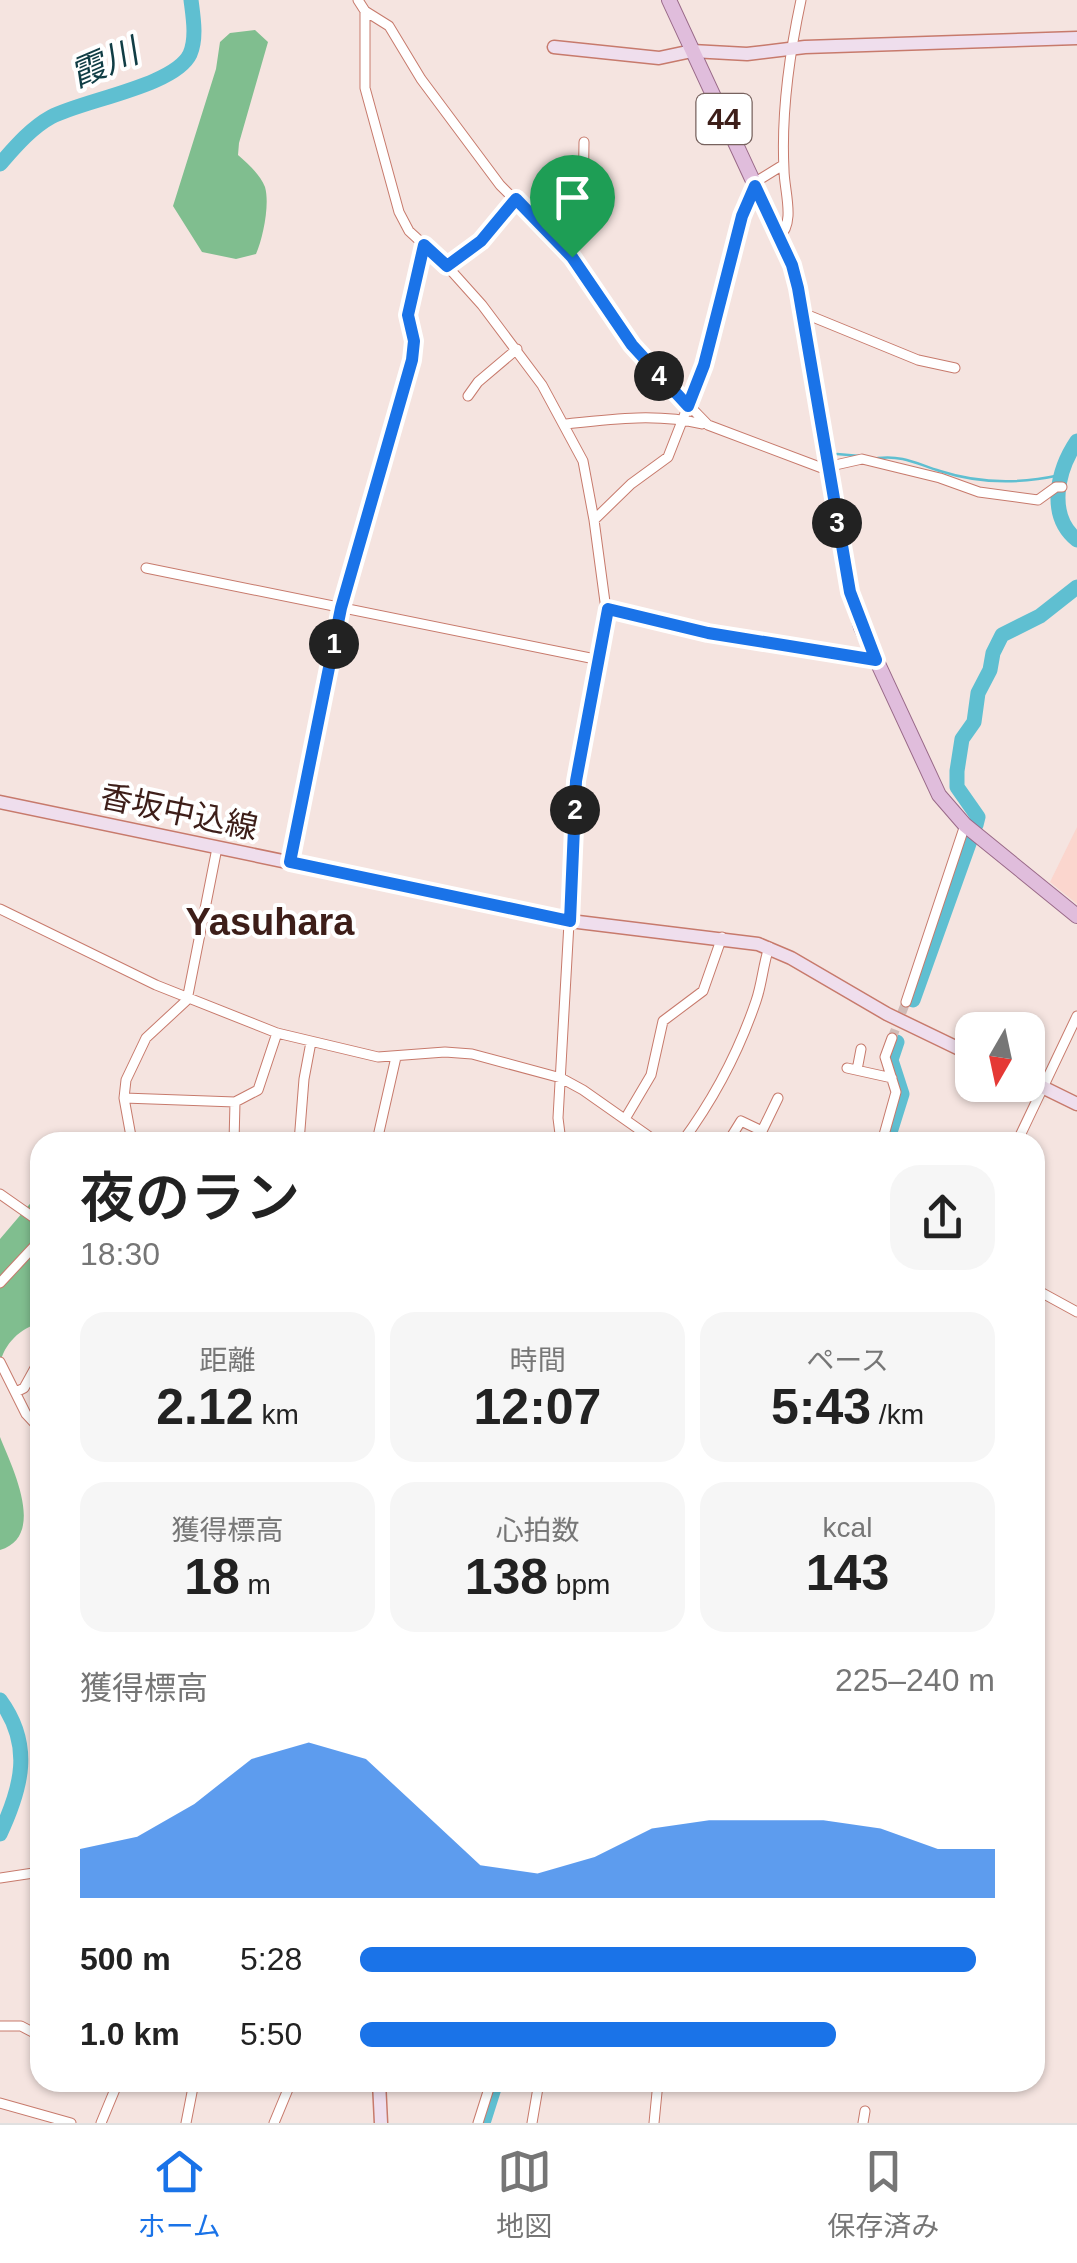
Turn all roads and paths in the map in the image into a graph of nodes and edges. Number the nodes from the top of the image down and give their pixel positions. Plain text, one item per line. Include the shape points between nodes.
1 (358, 0) edge
2 (668, 0) edge
3 (800, 0) edge
4 (365, 10) junction
5 (1077, 38) edge
6 (554, 48) dead end
7 (791, 48) junction
8 (692, 51) junction
9 (584, 142) dead end
10 (783, 165) junction
11 (755, 186) junction
12 (516, 199) junction
13 (779, 237) junction
14 (424, 245) junction
15 (572, 257) junction
16 (447, 266) junction
17 (803, 313) junction
18 (518, 348) junction
19 (955, 368) dead end
20 (468, 396) dead end
21 (688, 406) junction
22 (683, 419) junction
23 (566, 424) junction
24 (708, 425) junction
25 (828, 468) junction
26 (1059, 487) dead end
27 (594, 520) junction
28 (146, 568) dead end
29 (341, 608) junction
30 (608, 609) junction
31 (600, 660) junction
32 (876, 660) junction
33 (0, 802) edge
34 (965, 824) junction
35 (217, 848) junction
36 (290, 862) junction
37 (0, 909) edge
38 (1077, 916) edge
39 (570, 921) junction
40 (722, 938) junction
41 (769, 947) junction
42 (187, 998) junction
43 (906, 1002) tunnel mouth
44 (1077, 1016) edge
45 (278, 1033) junction
46 (892, 1038) tunnel mouth
47 (311, 1042) junction
48 (955, 1047) edge
49 (861, 1048) dead end
50 (396, 1057) junction
51 (560, 1078) junction
52 (892, 1078) junction
53 (1045, 1086) edge
54 (1045, 1088) edge
55 (124, 1098) junction
56 (778, 1098) dead end
57 (236, 1102) junction
58 (1037, 1102) edge
59 (1077, 1104) edge
60 (625, 1119) junction
61 (762, 1131) joint
62 (130, 1132) edge
63 (234, 1132) edge
64 (300, 1132) edge
65 (379, 1132) dead end
66 (560, 1132) edge
67 (644, 1132) edge
68 (689, 1132) edge
69 (734, 1132) edge
70 (885, 1132) edge
71 (1022, 1132) edge
72 (0, 1194) edge
73 (30, 1215) edge
74 (30, 1251) edge
75 (0, 1283) edge
76 (1045, 1294) edge
77 (1077, 1312) edge
78 (0, 1362) edge
79 (30, 1377) edge
80 (16, 1392) junction
81 (30, 1418) edge
82 (30, 1874) edge
83 (0, 1878) edge
84 (0, 2026) edge
85 (30, 2031) edge
86 (114, 2092) edge
87 (192, 2092) edge
88 (287, 2092) edge
89 (379, 2092) edge
90 (489, 2092) edge
91 (537, 2092) edge
92 (657, 2092) edge
93 (0, 2103) edge
94 (865, 2111) dead end
95 (71, 2123) edge
96 (102, 2123) edge
97 (186, 2123) edge
98 (274, 2123) edge
99 (381, 2123) edge
100 (478, 2123) edge
101 (532, 2123) edge
102 (654, 2123) edge
103 (863, 2123) edge

1 - 4 street
2 - 8 main road, 44
3 - 7 street
4 - 12 street via 389,26 442,108
4 - 14 street via 371,113 396,207
5 - 7 main road
6 - 8 main road via 648,58
7 - 8 main road
7 - 10 street
8 - 11 main road, 44
9 - 15 street via 584,207
10 - 11 street
10 - 13 street via 788,218
11 - 13 main road, 44
11 - 21 street
12 - 15 street
12 - 16 street via 481,241
13 - 17 main road, 44
14 - 16 street
14 - 29 street via 408,315 412,360
15 - 21 street via 632,345
16 - 18 street
17 - 19 street via 918,360
17 - 25 main road, 44
18 - 20 street
18 - 23 street
21 - 22 street
21 - 24 street
22 - 23 street
22 - 24 street
22 - 27 street via 666,461 630,484
23 - 27 street via 584,462
24 - 25 street
25 - 26 street via 862,460 979,492 1038,500
25 - 32 main road, 44 via 850,592
27 - 30 street
28 - 29 street
29 - 31 street
29 - 36 street
30 - 31 street
30 - 32 street
31 - 39 street via 576,781
32 - 34 main road, 44 via 927,775
33 - 35 main road, 香坂中込線
34 - 38 main road, 44
34 - 43 street
35 - 36 main road, 香坂中込線
35 - 42 street
36 - 39 main road, 香坂中込線
37 - 42 street
39 - 40 main road, 香坂中込線
39 - 51 street
40 - 41 main road, 香坂中込線
40 - 60 street via 703,991 660,1026 651,1075
41 - 48 main road, 香坂中込線
41 - 68 street via 756,1002
42 - 45 street
42 - 55 street via 146,1038
44 - 53 street
45 - 47 street
45 - 57 street via 258,1090
46 - 52 street via 885,1058
47 - 50 street
47 - 64 street
49 - 52 street via 852,1069
50 - 51 street via 472,1054
50 - 65 street
51 - 60 street
51 - 66 street
52 - 70 street via 896,1092
54 - 59 main road
55 - 57 street
55 - 62 street
56 - 61 street
57 - 63 street
58 - 71 street
60 - 67 street
61 - 69 street via 740,1121
72 - 73 street
74 - 75 street
76 - 77 street
78 - 80 street
79 - 80 street
80 - 81 street
82 - 83 street
84 - 85 street
86 - 96 street
87 - 97 street
88 - 98 street
89 - 99 main road
90 - 100 street
91 - 101 street
92 - 102 street
93 - 95 street
94 - 103 street

